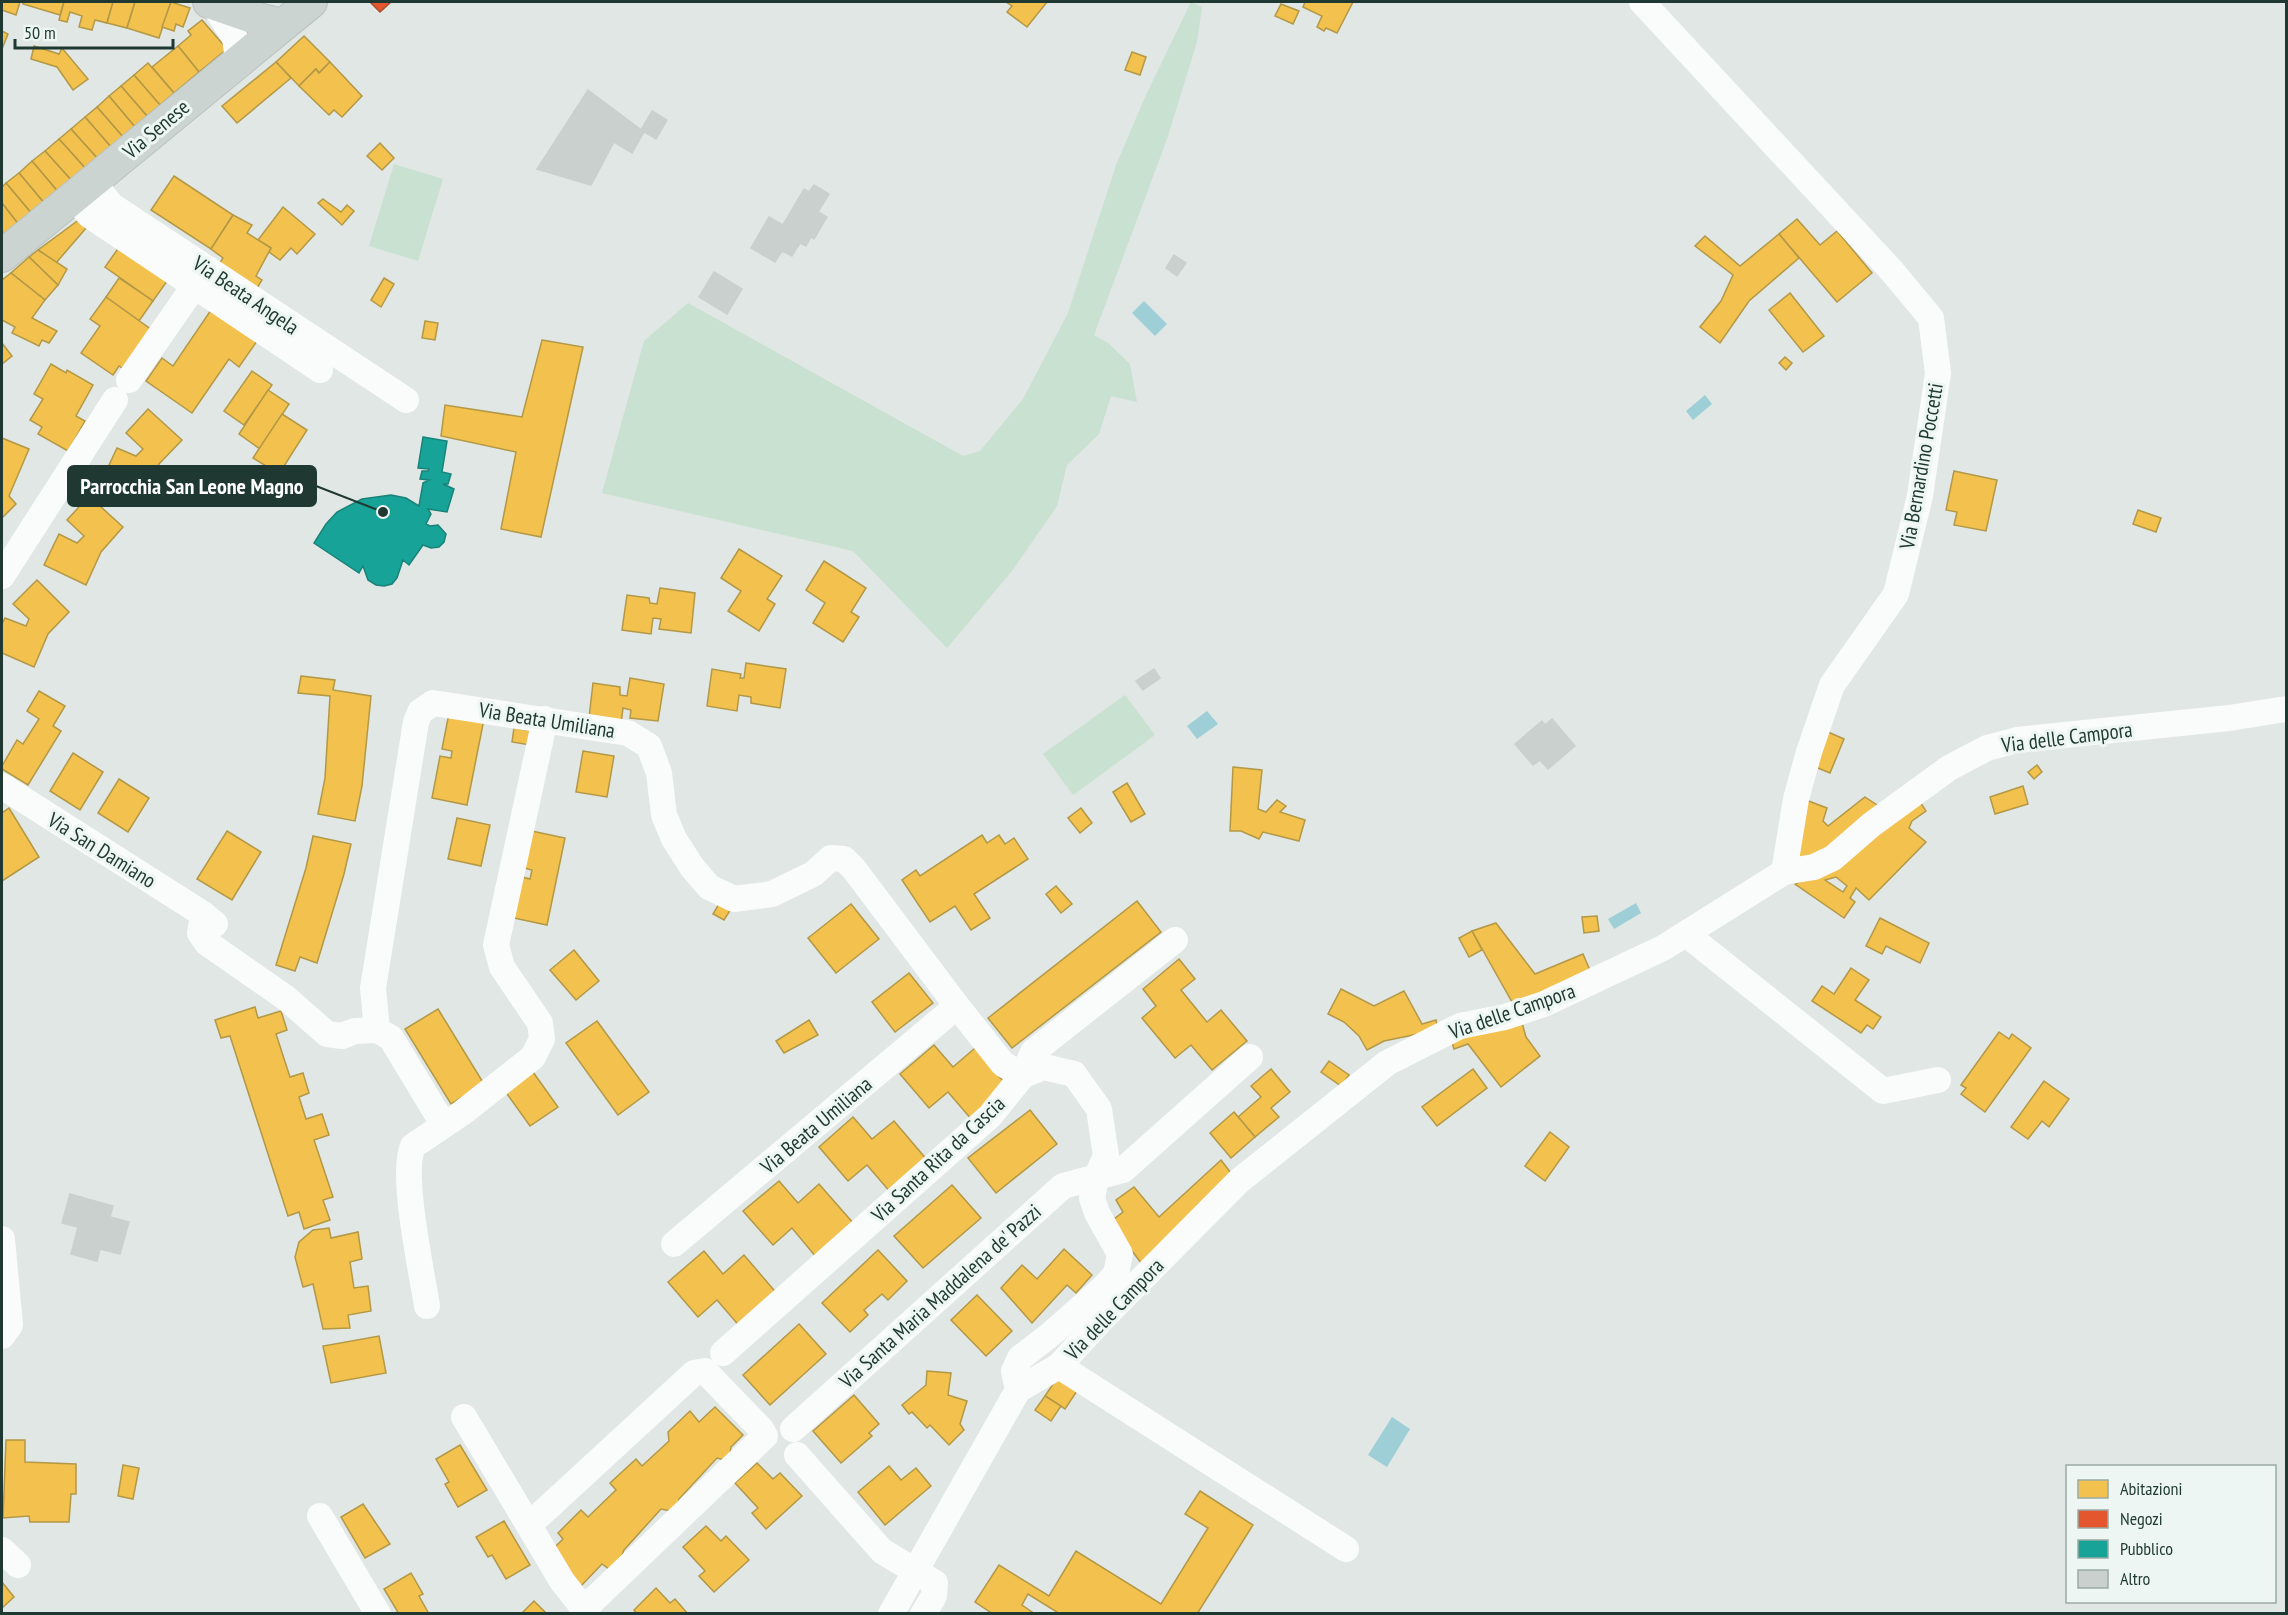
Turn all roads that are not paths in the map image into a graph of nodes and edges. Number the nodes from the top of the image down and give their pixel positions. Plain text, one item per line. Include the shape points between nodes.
1 (310, 2) edge
2 (1642, 2) edge
3 (211, 3) edge
4 (282, 25) junction
5 (238, 61) junction
6 (84, 190) junction
7 (2, 256) edge
8 (195, 285) junction
9 (320, 370) dead end
10 (406, 400) dead end
11 (2, 576) edge
12 (2286, 709) edge
13 (545, 719) junction
14 (2, 786) edge
15 (1784, 872) junction
16 (1686, 934) junction
17 (1175, 940) dead end
18 (957, 1006) junction
19 (377, 1030) junction
20 (1250, 1058) dead end
21 (1023, 1076) junction
22 (1938, 1080) dead end
23 (443, 1124) junction
24 (1096, 1178) junction
25 (2, 1239) edge
26 (674, 1244) dead end
27 (427, 1306) dead end
28 (2, 1336) edge
29 (723, 1353) dead end
30 (1059, 1366) junction
31 (1018, 1390) junction
32 (464, 1417) dead end
33 (793, 1429) dead end
34 (797, 1455) dead end
35 (320, 1516) dead end
36 (529, 1525) junction
37 (1346, 1549) dead end
38 (914, 1571) junction
39 (586, 1611) edge
40 (378, 1614) edge
41 (891, 1614) edge
42 (923, 1614) edge

1 - 4 main road, Via Senese
2 - 15 street, Via Bernardino Poccetti via 1931,318 1938,373 1920,496 1896,594 1832,685 1796,799
3 - 4 main road
3 - 5 street via 235,38
4 - 5 main road, Via Senese
5 - 6 main road, Via Senese
6 - 7 main road, Via Senese
6 - 8 street, Via Beata Angela via 89,215
6 - 10 street, Via Beata Angela
8 - 9 street, Via Beata Angela
8 - 11 street, Via Beata Angela
12 - 15 street, Via delle Campora via 2017,740 1987,748 1926,783 1833,858 1814,867
13 - 18 street, Via Beata Umiliana via 628,733 649,746 659,773 664,814 674,839 709,886 734,899 772,894 813,874 831,858 844,859
13 - 19 street, Via Beata Umiliana via 434,703 420,711 373,988
13 - 23 street via 496,945 502,967 540,1023 542,1039 533,1057
14 - 19 street, Via San Damiano via 203,914 200,933 207,943 286,998 327,1034 342,1036
15 - 16 street, Via delle Campora
16 - 22 street via 1883,1091
16 - 30 street, Via delle Campora via 1544,1004 1460,1026 1388,1063 1239,1181
17 - 21 street, Via Santa Rita da Cascia via 1033,1052
18 - 21 street, Via Beata Umiliana via 1004,1064
18 - 26 street, Via Beata Umiliana
19 - 23 street via 391,1038
20 - 24 street, Via Santa Maria Maddalena de' Pazzi via 1123,1170
21 - 24 street via 1044,1067 1074,1074 1088,1092 1099,1109 1106,1156
21 - 29 street, Via Santa Rita da Cascia via 990,1116
23 - 27 street via 412,1146 409,1154 408,1182
24 - 31 street via 1092,1198 1096,1213 1120,1254 1116,1274 1052,1334 1020,1358 1014,1371
24 - 33 street, Via Santa Maria Maddalena de' Pazzi via 1063,1186
25 - 28 street via 10,1325
30 - 31 street, Via delle Campora
30 - 37 street
31 - 38 street, Via delle Campora
32 - 36 street
34 - 38 street via 882,1551
35 - 40 street
36 - 39 street via 562,1581
36 - 39 street via 694,1373 705,1371 761,1429 765,1437
38 - 41 street, Via delle Campora
38 - 42 street via 935,1583 934,1596

